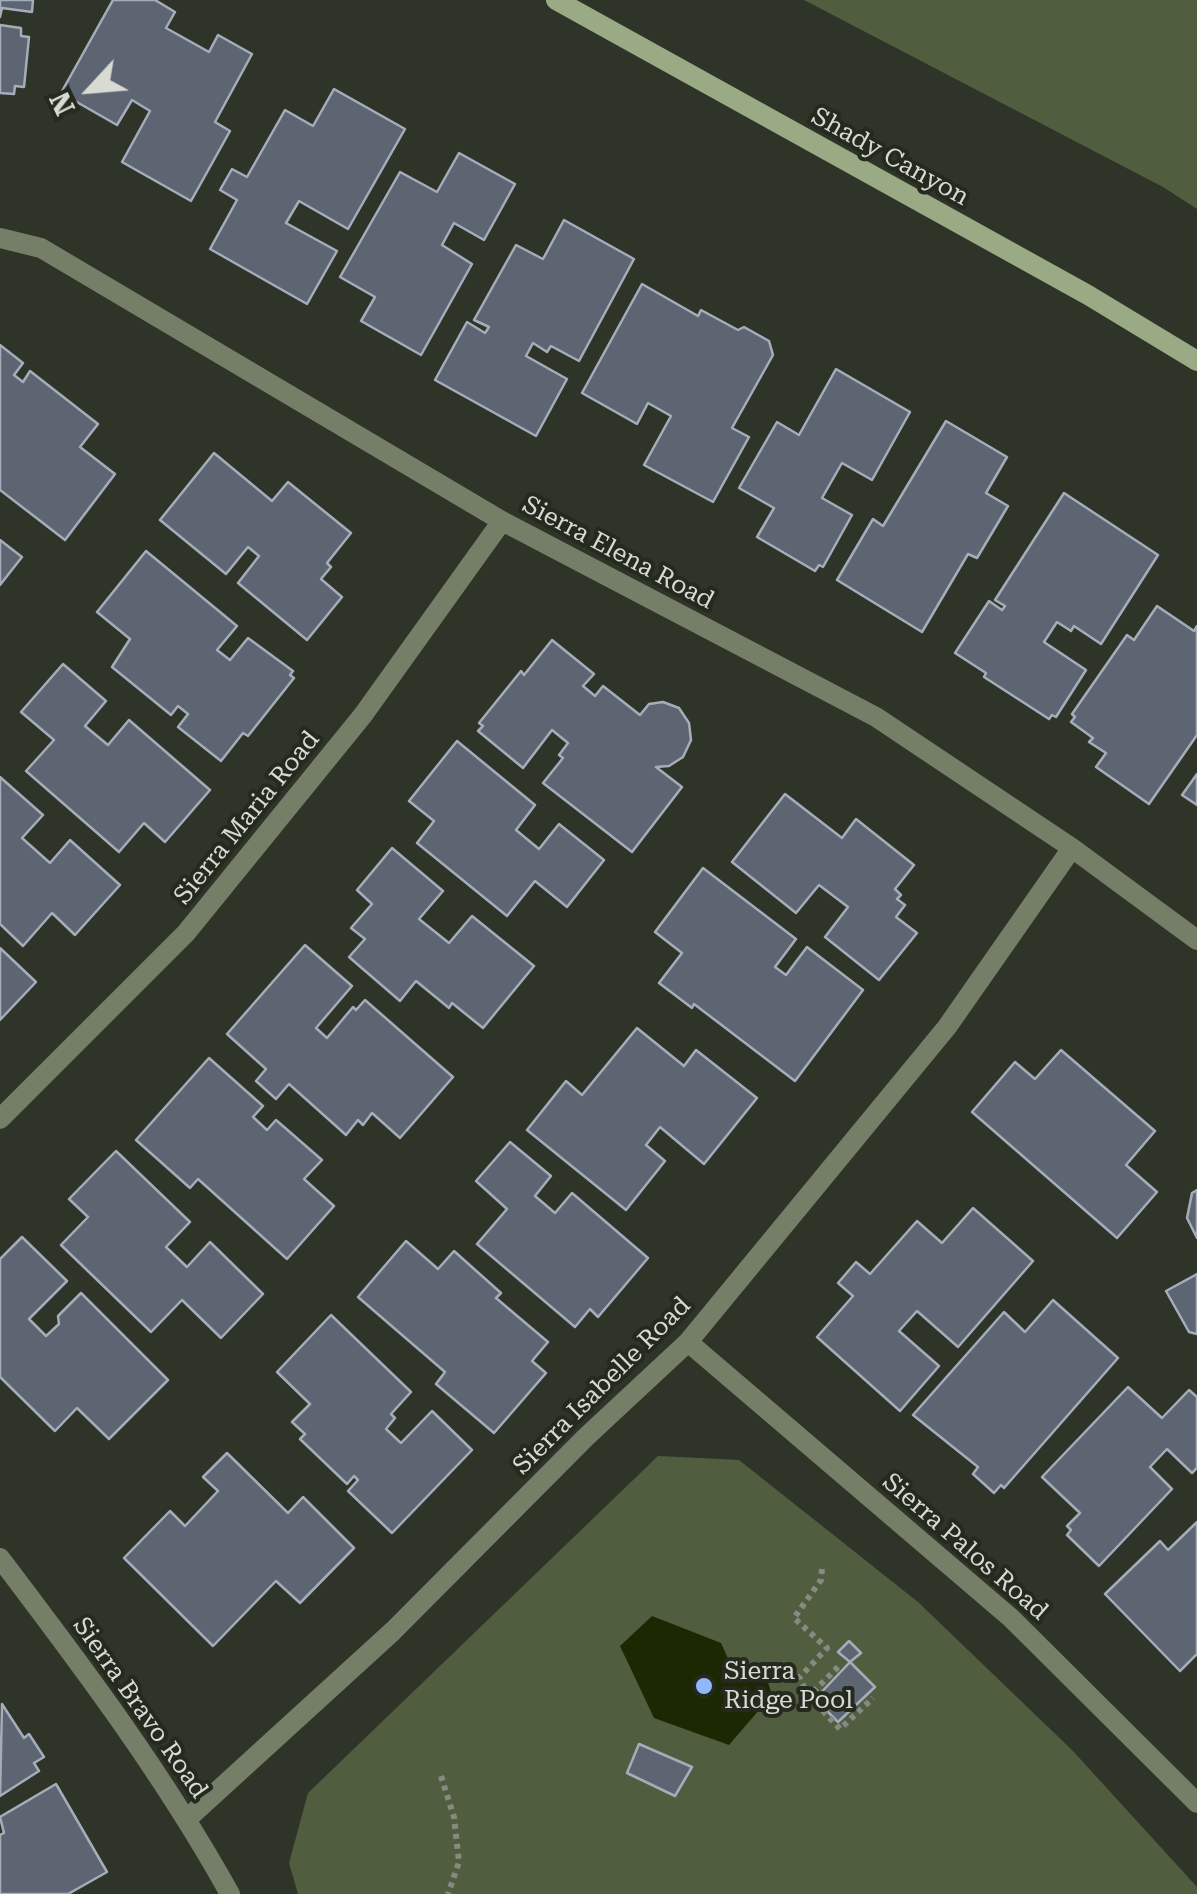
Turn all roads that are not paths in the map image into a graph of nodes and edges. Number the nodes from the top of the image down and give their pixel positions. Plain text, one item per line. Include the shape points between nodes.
1 (556, 0) edge
2 (0, 238) edge
3 (1197, 361) edge
4 (502, 521) junction
5 (1072, 848) junction
6 (1197, 940) edge
7 (0, 1119) edge
8 (688, 1342) junction
9 (0, 1558) edge
10 (1197, 1803) edge
11 (188, 1818) junction
12 (230, 1894) edge

1 - 3 main road, Shady Canyon
2 - 4 street, Sierra Elena Road via 41,248
4 - 5 street, Sierra Elena Road via 876,717
4 - 7 street, Sierra Maria Road via 362,715 186,933
5 - 6 street, Sierra Elena Road
5 - 8 street, Sierra Isabelle Road via 947,1026
8 - 10 street, Sierra Palos Road via 1011,1618
8 - 11 street, Sierra Isabelle Road via 393,1631
9 - 11 street, Sierra Bravo Road
11 - 12 street, Sierra Bravo Road

